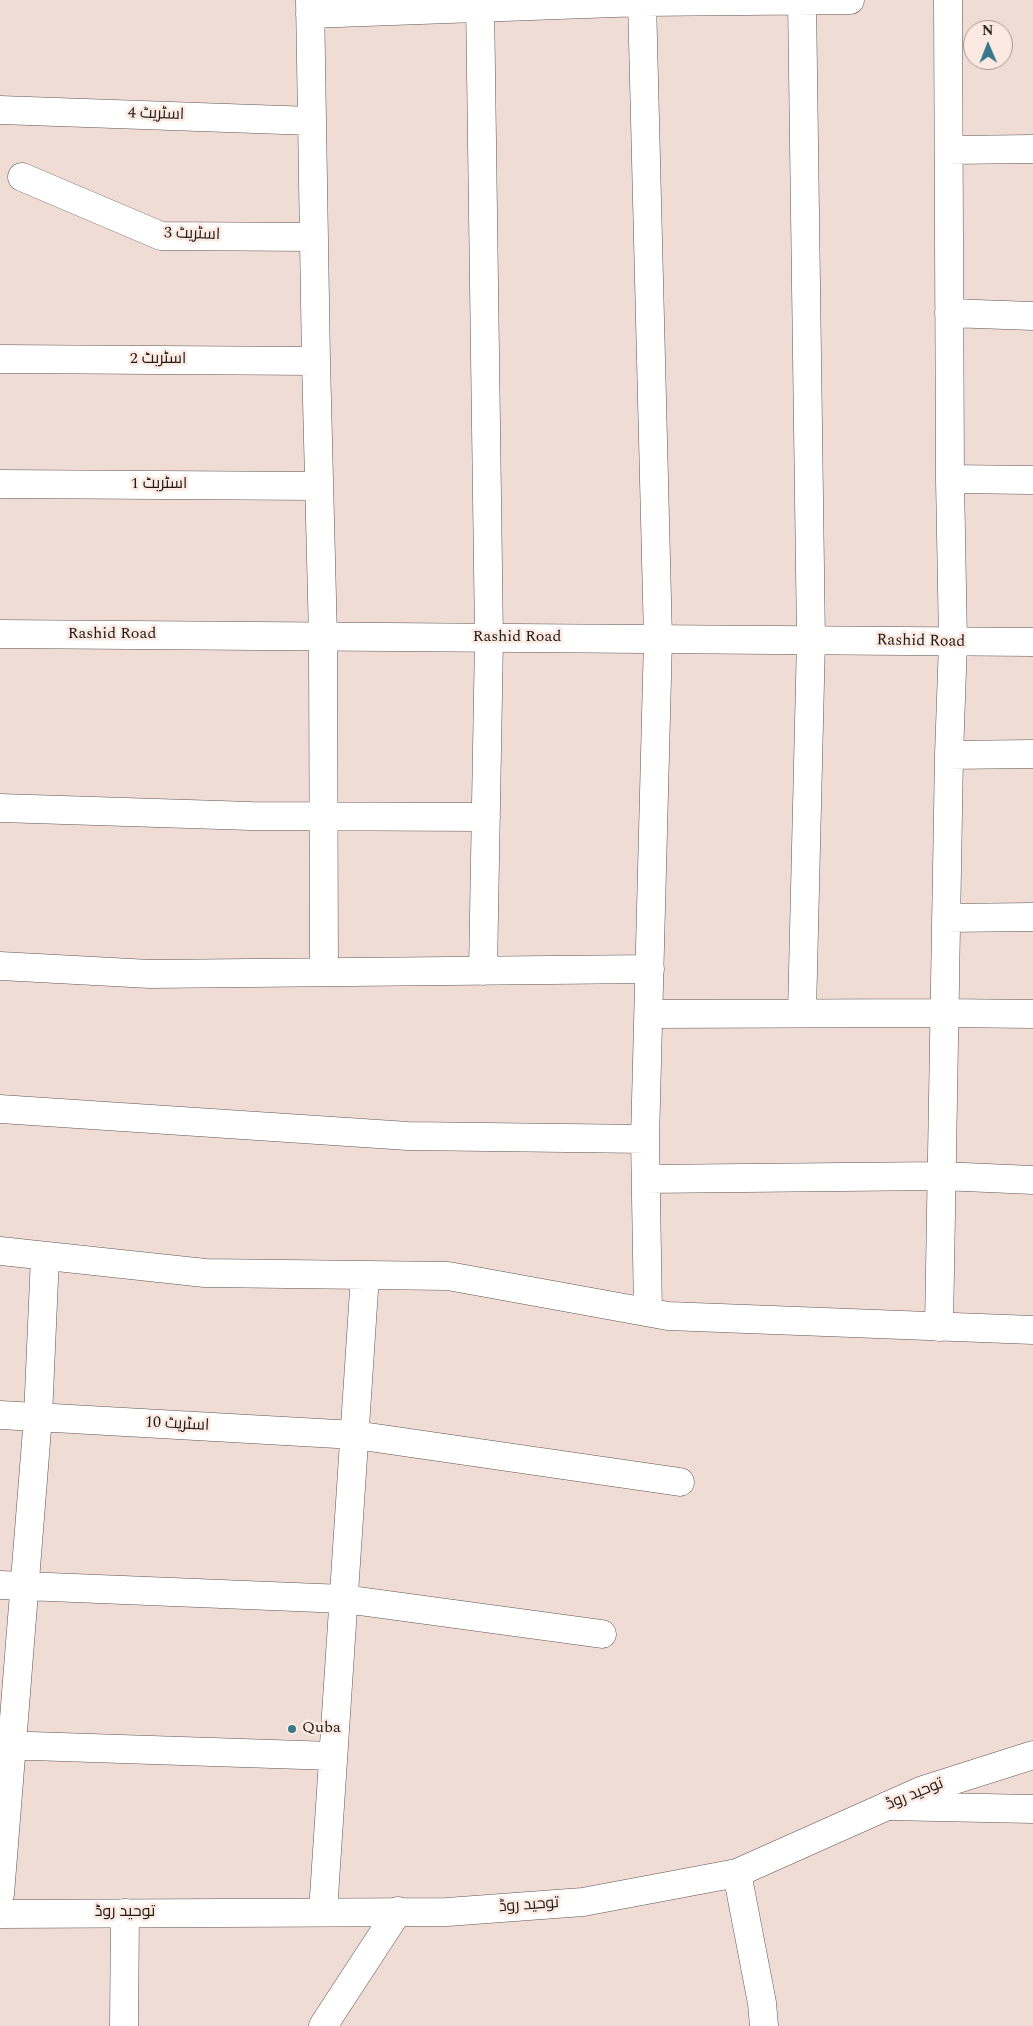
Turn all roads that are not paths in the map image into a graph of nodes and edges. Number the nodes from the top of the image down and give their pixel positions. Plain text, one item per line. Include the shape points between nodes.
1 (850, 0) edge
2 (948, 0) edge
3 (642, 1) edge
4 (802, 1) edge
5 (480, 5) edge
6 (310, 7) edge
7 (0, 110) edge
8 (312, 121) junction
9 (1033, 148) edge
10 (949, 150) junction
11 (22, 177) dead end
12 (314, 237) junction
13 (949, 313) junction
14 (1033, 316) edge
15 (0, 359) edge
16 (316, 361) junction
17 (950, 479) junction
18 (1033, 480) edge
19 (0, 484) edge
20 (318, 486) junction
21 (0, 634) edge
22 (324, 637) junction
23 (489, 638) junction
24 (658, 639) junction
25 (810, 640) junction
26 (953, 642) junction
27 (1033, 642) edge
28 (1033, 754) edge
29 (948, 755) junction
30 (0, 808) edge
31 (324, 816) junction
32 (486, 817) junction
33 (1033, 917) edge
34 (946, 918) junction
35 (0, 966) edge
36 (650, 969) junction
37 (483, 971) junction
38 (324, 972) junction
39 (802, 1013) junction
40 (944, 1013) junction
41 (648, 1014) junction
42 (1033, 1014) edge
43 (0, 1109) edge
44 (645, 1139) junction
45 (942, 1176) junction
46 (646, 1179) junction
47 (1033, 1180) edge
48 (0, 1251) edge
49 (45, 1256) junction
50 (365, 1275) junction
51 (648, 1312) junction
52 (939, 1327) junction
53 (1033, 1330) edge
54 (0, 1414) edge
55 (38, 1417) junction
56 (354, 1435) junction
57 (680, 1482) dead end
58 (12, 1586) edge
59 (344, 1599) junction
60 (602, 1634) dead end
61 (6, 1745) edge
62 (1033, 1755) edge
63 (333, 1756) junction
64 (887, 1806) junction
65 (1033, 1809) edge
66 (737, 1873) junction
67 (0, 1894) edge
68 (398, 1911) junction
69 (323, 1912) junction
70 (125, 1913) junction
71 (0, 1914) edge
72 (124, 2026) edge
73 (323, 2026) edge
74 (764, 2026) edge

1 - 4 street
2 - 10 street
3 - 4 street
3 - 5 street
3 - 24 street
4 - 25 street
5 - 6 street
5 - 23 street
6 - 8 street
7 - 8 street, اسٹریٹ 4
8 - 12 street
9 - 10 street
10 - 13 street
11 - 12 street, اسٹریٹ 3 via 161,236
12 - 16 street
13 - 14 street
13 - 17 street
15 - 16 street, اسٹریٹ 2
16 - 20 street
17 - 18 street
17 - 26 street
19 - 20 street, اسٹریٹ 1
20 - 22 street
21 - 22 street, Rashid Road
22 - 23 street, Rashid Road
22 - 31 street
23 - 24 street, Rashid Road
23 - 32 street
24 - 25 street, Rashid Road
24 - 36 street
25 - 26 street, Rashid Road
25 - 39 street
26 - 27 street, Rashid Road
26 - 29 street
28 - 29 street
29 - 34 street
30 - 31 street
31 - 32 street
31 - 38 street
32 - 37 street
33 - 34 street
34 - 40 street
35 - 38 street via 150,974
36 - 37 street
36 - 41 street
37 - 38 street
39 - 40 street
39 - 41 street
40 - 42 street
40 - 45 street
41 - 44 street
43 - 44 street via 408,1136
44 - 46 street
45 - 46 street
45 - 47 street
45 - 52 street
46 - 51 street
48 - 49 street
49 - 50 street via 205,1273
49 - 55 street
50 - 51 street via 448,1276
50 - 56 street
51 - 52 street via 668,1316
52 - 53 street
54 - 55 street, اسٹریٹ 10
55 - 56 street, اسٹریٹ 10
55 - 58 street
56 - 57 street, اسٹریٹ 10
56 - 59 street
58 - 59 street
58 - 61 street
59 - 60 street
59 - 63 street
61 - 63 street
61 - 67 street
62 - 64 street, توحید روڈ via 923,1790
63 - 69 street
64 - 65 street
64 - 66 street, توحید روڈ
66 - 68 street, توحید روڈ via 582,1902 447,1912
66 - 74 street
68 - 69 street, توحید روڈ
68 - 73 street
69 - 70 street, توحید روڈ
70 - 71 street, توحید روڈ
70 - 72 street

